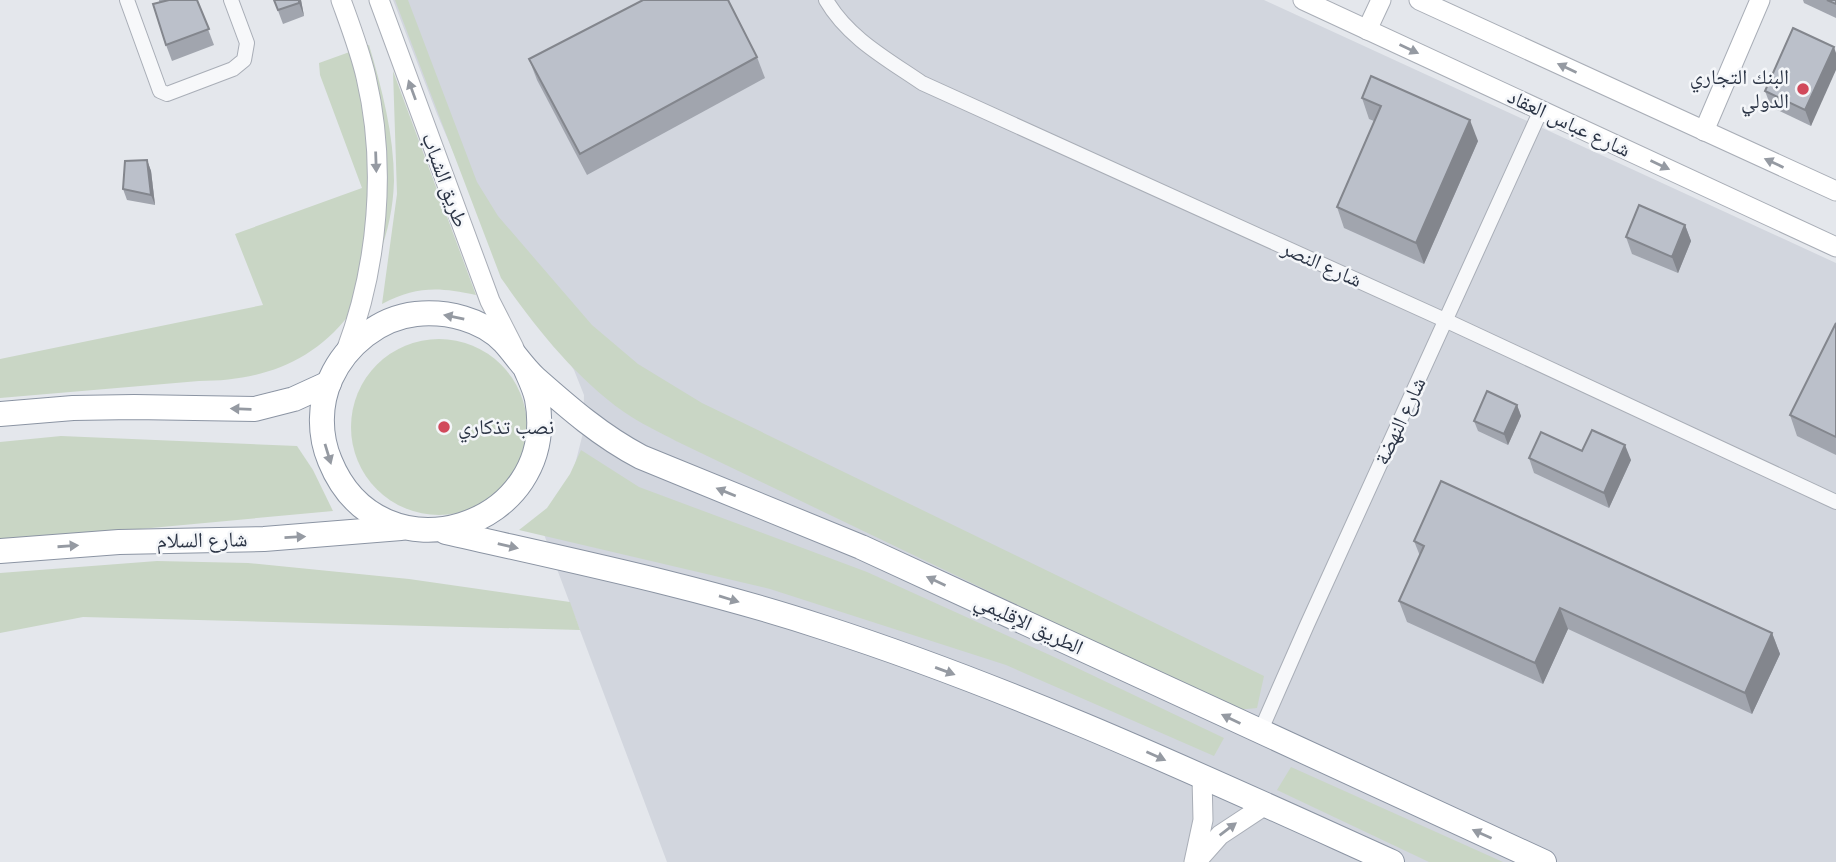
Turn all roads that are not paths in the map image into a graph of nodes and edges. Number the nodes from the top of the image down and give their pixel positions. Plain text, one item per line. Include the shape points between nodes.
1 (127, 0) edge
2 (232, 0) edge
3 (341, 0) edge
4 (379, 0) edge
5 (826, 0) edge
6 (1303, 0) edge
7 (1381, 0) edge
8 (1419, 0) edge
9 (1760, 0) edge
10 (1367, 30) junction
11 (1541, 110) junction
12 (1704, 131) junction
13 (1835, 187) edge
14 (1836, 247) edge
15 (1447, 321) junction
16 (344, 355) junction
17 (522, 364) junction
18 (329, 383) junction
19 (0, 414) edge
20 (1836, 502) edge
21 (405, 528) junction
22 (442, 531) junction
23 (0, 551) edge
24 (1260, 732) junction
25 (1202, 777) junction
26 (1267, 804) junction
27 (1195, 862) edge
28 (1392, 862) edge
29 (1544, 862) edge

1 - 2 street via 156,82 167,94 233,69 244,60 247,43
3 -> 16 street via 366,77 376,175 368,269
17 -> 4 street, طريق الشباب via 485,288
5 - 15 street, شارع النصر via 868,47 922,83
6 - 10 street, شارع عباس العقاد
7 - 10 street
12 -> 8 street
9 - 12 street
10 -> 11 street, شارع عباس العقاد
11 -> 14 street, شارع عباس العقاد
11 - 15 street, شارع النهضة
13 -> 12 street
15 - 20 street, شارع النصر
15 - 24 street, شارع النهضة
17 -> 16 highway via 502,339 481,325 432,313 383,323
16 - 18 highway
17 - 22 highway via 537,398 539,429 533,459 519,486 498,508 472,523
24 -> 17 highway, الطريق الإقليمي via 861,547 641,457 585,422
18 -> 19 highway via 255,410 134,407
18 -> 21 highway via 322,428 334,472 363,508
21 - 22 highway
23 -> 21 highway, شارع السلام
22 -> 25 highway via 706,592 825,628 1108,734
29 -> 24 highway, الطريق الإقليمي
25 - 26 highway
25 - 27 street via 1203,820
27 -> 26 street via 1225,831
26 - 28 highway

